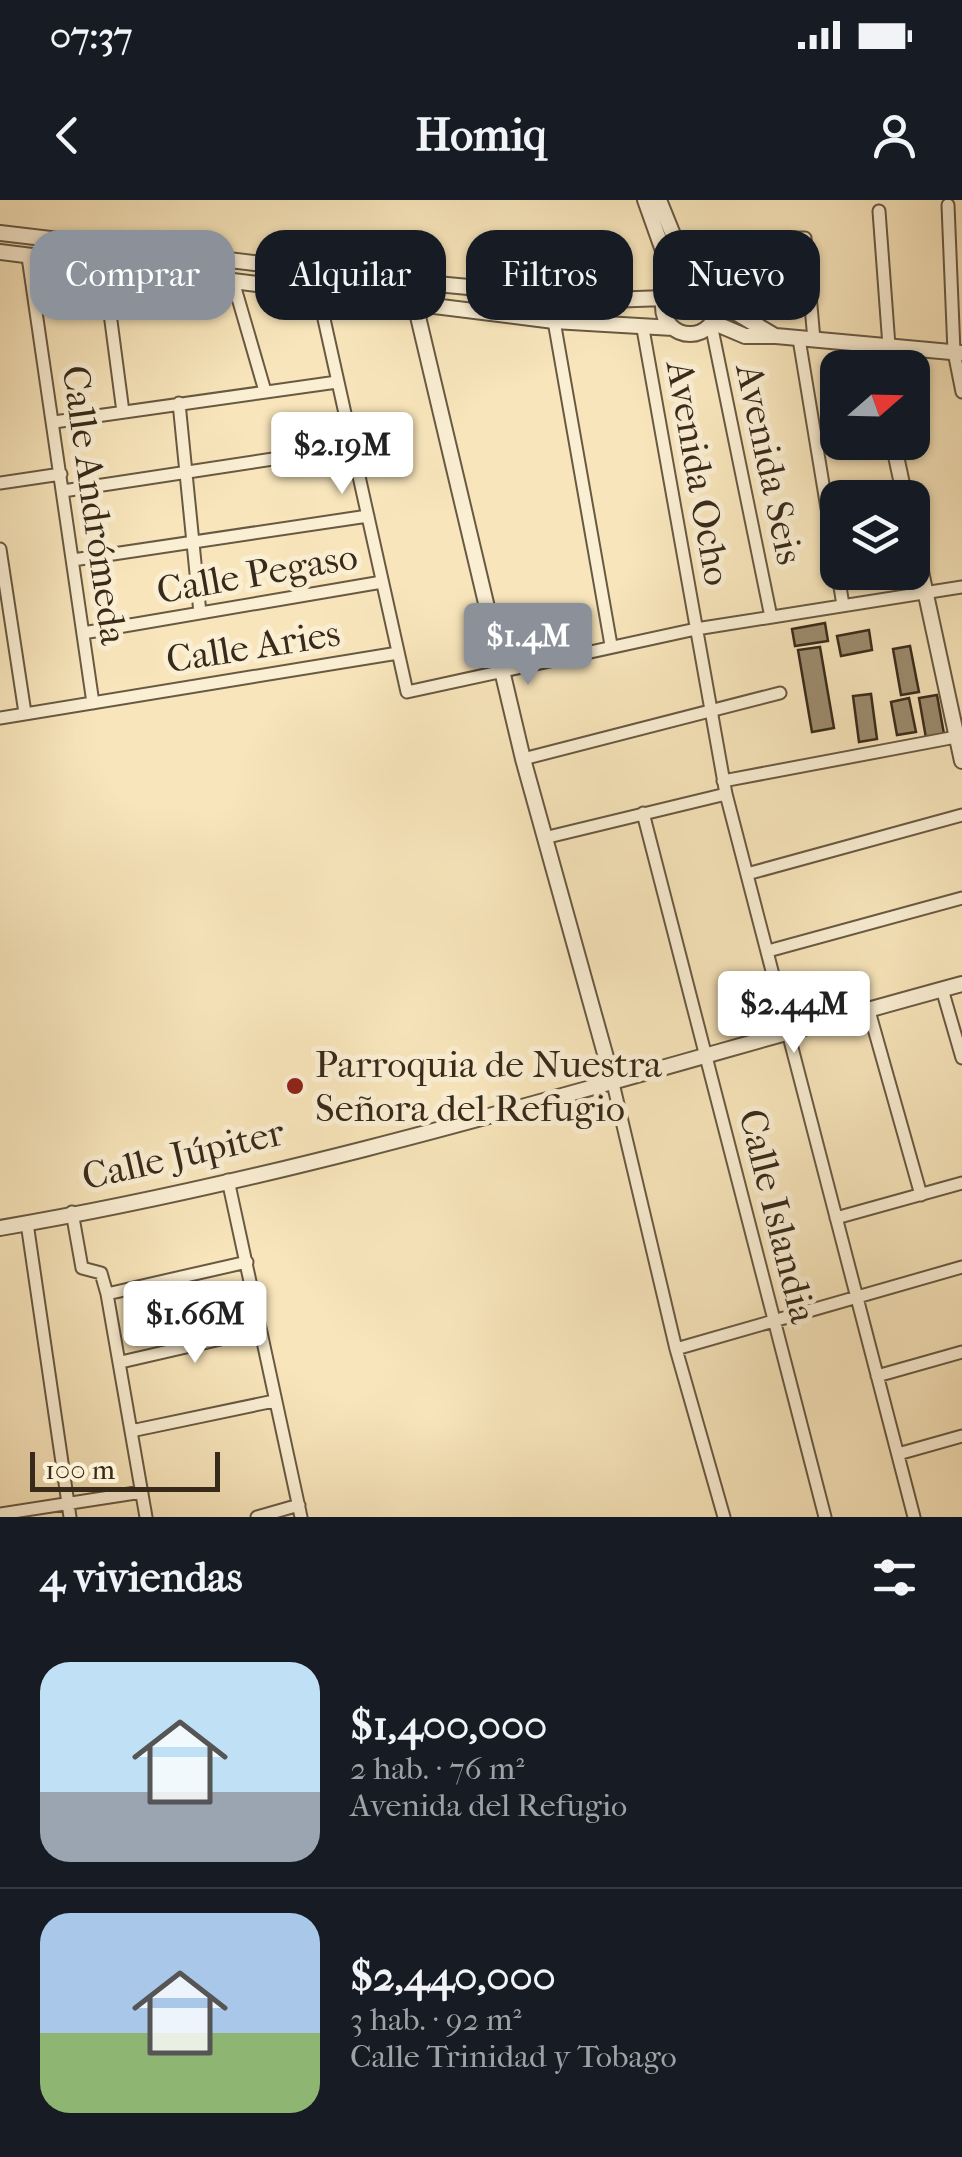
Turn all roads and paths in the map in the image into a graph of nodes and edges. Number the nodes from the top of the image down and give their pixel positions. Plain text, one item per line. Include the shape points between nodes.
1 (646, 200) edge
2 (659, 200) edge
3 (948, 204) dead end
4 (879, 210) dead end
5 (656, 230) edge
6 (671, 230) edge
7 (0, 233) edge
8 (0, 252) edge
9 (28, 256) joint
10 (255, 262) edge
11 (446, 285) edge
12 (235, 288) edge
13 (653, 295) edge
14 (446, 308) edge
15 (111, 320) edge
16 (324, 320) edge
17 (419, 320) edge
18 (668, 320) edge
19 (712, 320) edge
20 (749, 320) edge
21 (806, 320) edge
22 (554, 321) junction
23 (711, 323) junction
24 (673, 328) junction
25 (642, 329) junction
26 (776, 336) junction
27 (806, 340) junction
28 (871, 346) junction
29 (888, 346) junction
30 (872, 350) edge
31 (958, 352) edge
32 (337, 382) junction
33 (265, 391) junction
34 (962, 392) edge
35 (179, 403) junction
36 (123, 412) junction
37 (54, 422) junction
38 (352, 447) junction
39 (188, 472) junction
40 (61, 474) junction
41 (0, 483) edge
42 (64, 491) junction
43 (368, 516) junction
44 (193, 542) junction
45 (0, 550) edge
46 (73, 560) junction
47 (382, 582) junction
48 (962, 587) edge
49 (926, 590) edge
50 (927, 593) junction
51 (843, 605) junction
52 (200, 613) junction
53 (771, 617) junction
54 (696, 629) junction
55 (83, 634) junction
56 (611, 645) junction
57 (398, 654) junction
58 (502, 671) junction
59 (780, 693) dead end
60 (92, 702) junction
61 (710, 709) junction
62 (25, 713) junction
63 (0, 718) edge
64 (956, 736) junction
65 (523, 759) junction
66 (962, 761) edge
67 (724, 787) junction
68 (643, 812) junction
69 (962, 815) edge
70 (544, 838) junction
71 (748, 874) junction
72 (962, 898) edge
73 (768, 951) junction
74 (962, 984) edge
75 (942, 989) junction
76 (869, 1012) junction
77 (789, 1034) junction
78 (708, 1053) junction
79 (962, 1058) edge
80 (612, 1079) junction
81 (228, 1180) junction
82 (962, 1183) edge
83 (920, 1195) junction
84 (72, 1212) junction
85 (836, 1218) junction
86 (27, 1223) junction
87 (0, 1228) edge
88 (247, 1262) junction
89 (962, 1267) edge
90 (108, 1294) junction
91 (856, 1296) junction
92 (772, 1321) junction
93 (260, 1330) junction
94 (676, 1349) junction
95 (962, 1352) edge
96 (120, 1362) junction
97 (878, 1376) junction
98 (274, 1401) junction
99 (131, 1432) junction
100 (962, 1436) edge
101 (898, 1454) junction
102 (142, 1492) junction
103 (68, 1503) junction
104 (300, 1511) edge
105 (0, 1514) edge
106 (70, 1517) edge
107 (146, 1517) edge
108 (257, 1517) edge
109 (724, 1517) edge
110 (826, 1517) edge
111 (914, 1517) edge

1 - 5 street
2 - 6 street
3 - 31 street
4 - 29 street
7 - 10 street
8 - 9 street
9 - 37 street, Calle Andrómeda
11 - 13 street via 608,300
12 - 33 street
14 - 22 street
15 - 36 street
16 - 32 street
17 - 58 street
18 - 24 street
19 - 23 street
20 - 26 street
21 - 27 street
22 - 25 street
22 - 56 street
23 - 24 street via 692,334
23 - 26 street via 745,336
23 - 53 street, Avenida Seis
24 - 25 street
25 - 54 street, Avenida Ocho
26 - 27 street
27 - 28 street
27 - 51 street
28 - 29 street
28 - 30 street
29 - 31 street
31 - 34 street
32 - 33 street
32 - 38 street
33 - 35 street
35 - 36 street
35 - 39 street
36 - 37 street
37 - 40 street, Calle Andrómeda
38 - 39 street
38 - 43 street
39 - 42 street
39 - 44 street
40 - 41 street
40 - 42 street, Calle Andrómeda
42 - 46 street, Calle Andrómeda
43 - 44 street
43 - 47 street
44 - 46 street
44 - 52 street
45 - 62 street
46 - 55 street, Calle Andrómeda
47 - 52 street, Calle Pegaso
47 - 57 street
48 - 50 street
49 - 50 street
50 - 51 street
50 - 64 street
51 - 53 street
52 - 55 street, Calle Pegaso
53 - 54 street
54 - 56 street
54 - 61 street, Avenida Ocho
55 - 60 street, Calle Andrómeda
56 - 58 street
57 - 58 street via 408,692
57 - 60 street, Calle Aries
58 - 65 street
59 - 61 street
60 - 62 street, Calle Aries
61 - 65 street
61 - 67 street, Avenida Ocho
62 - 63 street, Calle Aries
64 - 66 street
64 - 67 street
65 - 70 street
67 - 68 street
67 - 71 street, Avenida Ocho
68 - 70 street
68 - 78 street, Calle Islandia
69 - 71 street
70 - 80 street
71 - 73 street, Avenida Ocho
72 - 73 street
73 - 77 street, Avenida Ocho
74 - 75 street, Calle Júpiter
75 - 76 street, Calle Júpiter
75 - 79 street
76 - 77 street, Calle Júpiter
76 - 83 street
77 - 78 street, Calle Júpiter
77 - 85 street, Avenida Ocho
78 - 80 street, Calle Júpiter
78 - 92 street, Calle Islandia
80 - 81 street, Calle Júpiter
80 - 94 street
81 - 84 street, Calle Júpiter
81 - 88 street
82 - 83 street
83 - 85 street
84 - 86 street, Calle Júpiter
84 - 90 street via 82,1268 102,1273
85 - 91 street, Avenida Ocho
86 - 87 street, Calle Júpiter
86 - 103 street
88 - 90 street
88 - 93 street
89 - 91 street
90 - 96 street
91 - 92 street
91 - 97 street, Avenida Ocho
92 - 94 street
92 - 110 street, Calle Islandia
93 - 96 street
93 - 98 street
94 - 109 street
95 - 97 street
96 - 99 street
97 - 101 street, Avenida Ocho
98 - 99 street
98 - 104 street
99 - 102 street
100 - 101 street
101 - 111 street, Avenida Ocho
102 - 103 street
102 - 107 street
103 - 105 street
103 - 106 street
104 - 108 street

